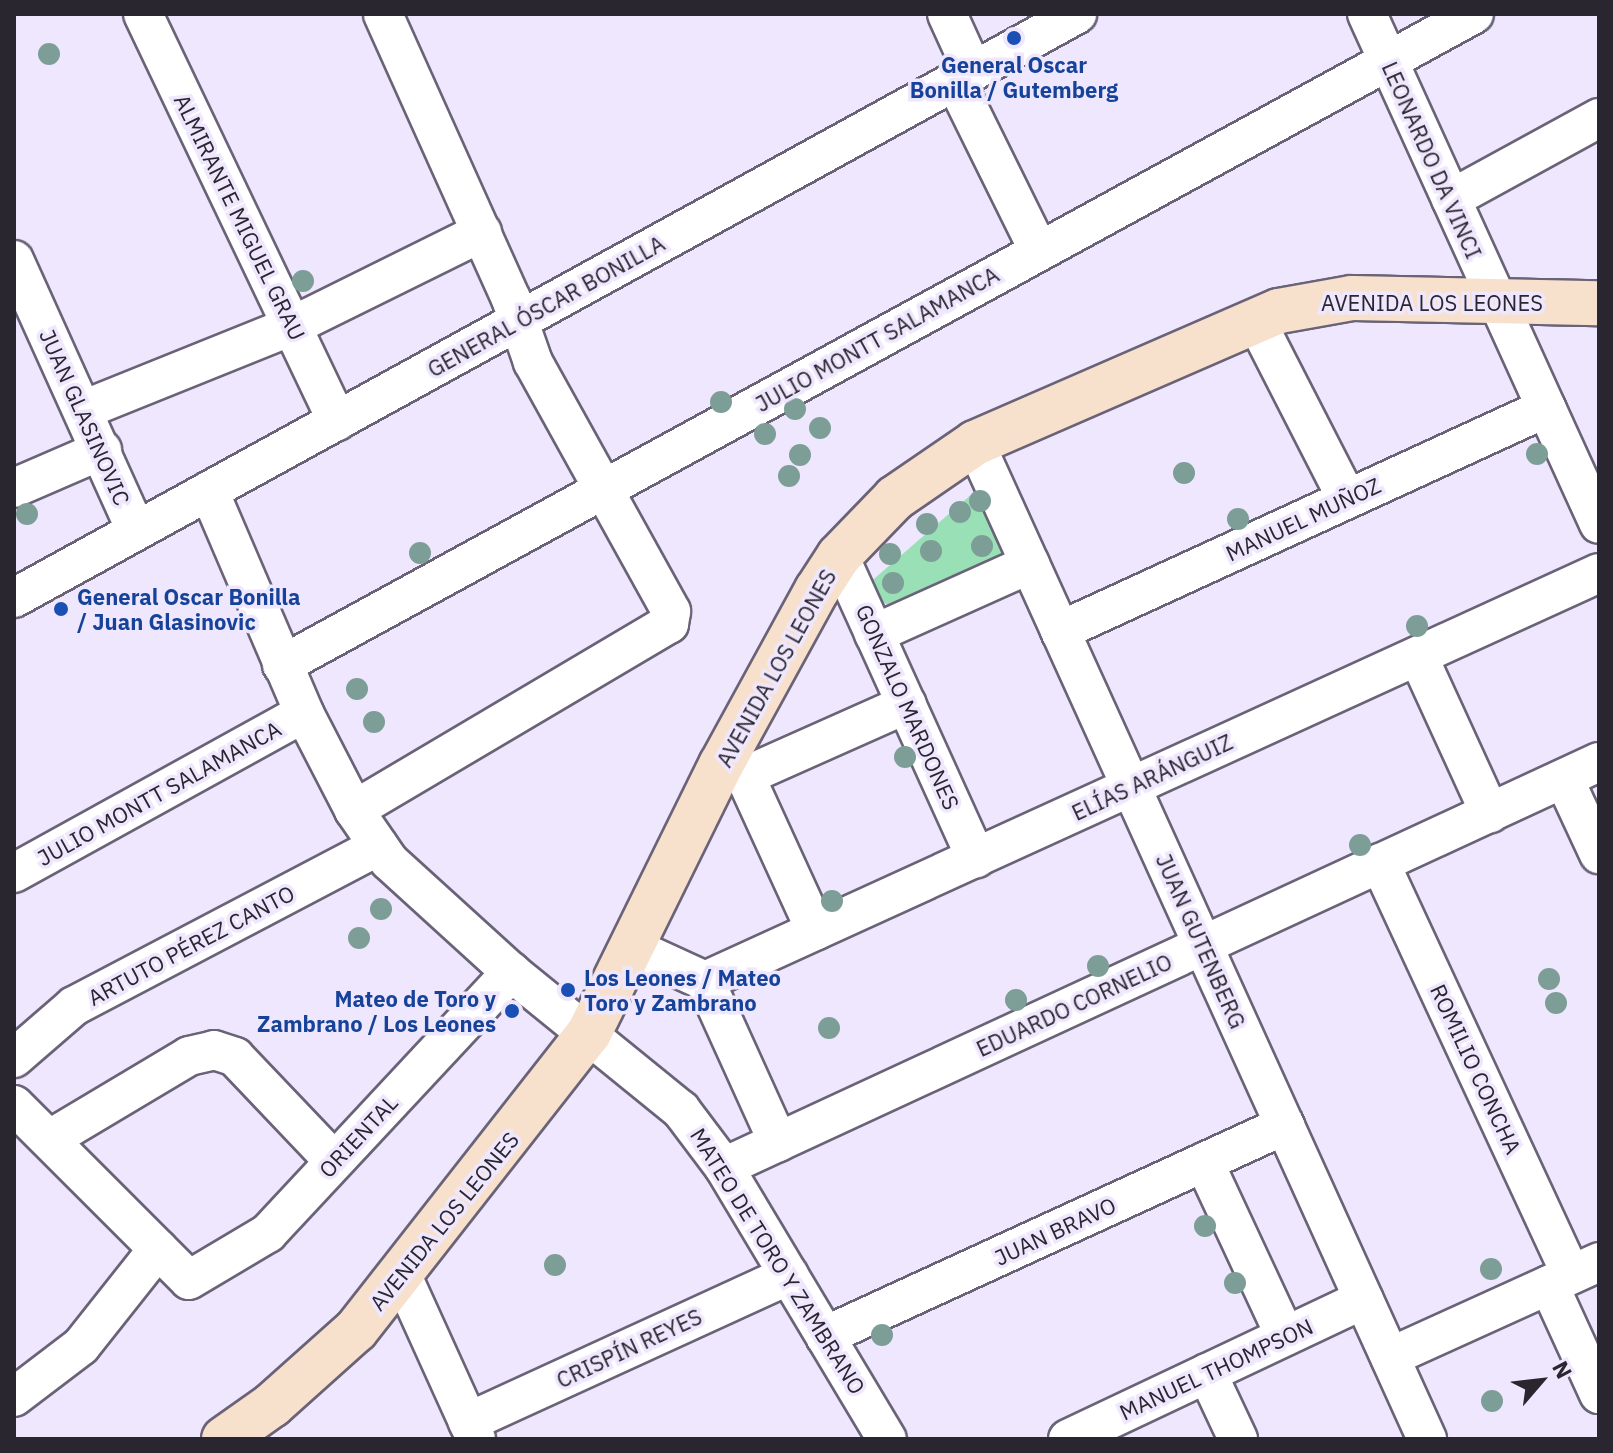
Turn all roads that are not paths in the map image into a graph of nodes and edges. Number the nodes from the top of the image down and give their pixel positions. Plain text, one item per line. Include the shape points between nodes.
1 (143, 14) edge
2 (947, 14) edge
3 (1077, 14) edge
4 (1367, 14) edge
5 (1474, 14) edge
6 (391, 17) edge
7 (1388, 61) junction
8 (964, 76) junction
9 (1599, 118) edge
10 (1451, 199) junction
11 (482, 232) junction
12 (1039, 251) junction
13 (14, 260) edge
14 (1493, 299) junction
15 (1599, 303) edge
16 (1255, 319) junction
17 (519, 321) junction
18 (292, 326) junction
19 (1546, 408) junction
20 (83, 410) junction
21 (337, 421) junction
22 (975, 443) junction
23 (102, 450) junction
24 (14, 488) edge
25 (603, 488) junction
26 (209, 491) junction
27 (1347, 499) junction
28 (1599, 524) edge
29 (136, 530) junction
30 (839, 556) junction
31 (1030, 564) junction
32 (1599, 573) edge
33 (14, 598) edge
34 (1060, 631) junction
35 (874, 634) junction
36 (1418, 656) junction
37 (282, 665) junction
38 (907, 704) junction
39 (304, 713) junction
40 (1599, 762) edge
41 (733, 770) junction
42 (1564, 779) junction
43 (1131, 787) junction
44 (354, 810) junction
45 (1490, 813) junction
46 (379, 846) junction
47 (1599, 854) edge
48 (976, 858) junction
49 (1380, 863) junction
50 (14, 873) edge
51 (816, 931) junction
52 (1203, 945) junction
53 (633, 948) junction
54 (511, 972) junction
55 (705, 981) junction
56 (589, 1033) junction
57 (14, 1058) edge
58 (14, 1105) edge
59 (1285, 1125) junction
60 (50, 1139) junction
61 (778, 1142) junction
62 (334, 1161) junction
63 (1204, 1162) junction
64 (724, 1167) junction
65 (158, 1249) junction
66 (1573, 1274) edge
67 (789, 1275) junction
68 (402, 1276) junction
69 (1364, 1299) junction
70 (825, 1336) junction
71 (1285, 1336) junction
72 (1390, 1357) junction
73 (1207, 1373) junction
74 (1599, 1394) edge
75 (14, 1397) edge
76 (472, 1430) edge
77 (881, 1437) edge
78 (224, 1439) edge
79 (1068, 1439) edge
80 (1238, 1439) edge
81 (1427, 1439) edge

1 - 18 street, ALMIRANTE MIGUEL GRAU
2 - 8 street
3 - 8 street, GENERAL ÓSCAR BONILLA
4 - 7 street, LEONARDO DA VINCI
5 - 7 street, JULIO MONTT SALAMANCA
6 - 11 street
7 - 10 street, LEONARDO DA VINCI
7 - 12 street, JULIO MONTT SALAMANCA
8 - 12 street
8 - 17 street, GENERAL ÓSCAR BONILLA
9 - 10 street
10 - 14 street, LEONARDO DA VINCI
11 - 17 street
11 - 18 street
12 - 25 street, JULIO MONTT SALAMANCA
13 - 20 street, JUAN GLASINOVIC
14 - 15 main road, AVENIDA LOS LEONES
14 - 16 main road, AVENIDA LOS LEONES via 1352,298 1304,304
14 - 19 street, LEONARDO DA VINCI
16 - 22 main road, AVENIDA LOS LEONES
16 - 27 street
17 - 21 street, GENERAL ÓSCAR BONILLA
17 - 25 street via 533,362
18 - 20 street
18 - 21 street, ALMIRANTE MIGUEL GRAU
19 - 27 street, MANUEL MUÑOZ
19 - 28 street, LEONARDO DA VINCI
20 - 23 street, JUAN GLASINOVIC
21 - 26 street, GENERAL ÓSCAR BONILLA
22 - 30 main road, AVENIDA LOS LEONES via 895,498
22 - 31 street, JUAN GUTENBERG
23 - 24 street
23 - 29 street, JUAN GLASINOVIC
25 - 37 street, JULIO MONTT SALAMANCA
25 - 44 street via 671,611 669,624
26 - 29 street, GENERAL ÓSCAR BONILLA
26 - 37 street, MATEO DE TORO Y ZAMBRANO
27 - 34 street, MANUEL MUÑOZ
29 - 33 street, GENERAL ÓSCAR BONILLA
30 - 35 street, GONZALO MARDONES
30 - 41 main road, AVENIDA LOS LEONES
31 - 34 street, JUAN GUTENBERG
31 - 35 street
32 - 36 street, ELÍAS ARÁNGUIZ
34 - 43 street, JUAN GUTENBERG
35 - 38 street, GONZALO MARDONES
36 - 43 street, ELÍAS ARÁNGUIZ
36 - 45 street
37 - 39 street, MATEO DE TORO Y ZAMBRANO
38 - 41 street
38 - 48 street, GONZALO MARDONES
39 - 44 street, MATEO DE TORO Y ZAMBRANO
39 - 50 street, JULIO MONTT SALAMANCA
40 - 42 street, EDUARDO CORNELIO
41 - 51 street
41 - 53 main road, AVENIDA LOS LEONES
42 - 45 street, EDUARDO CORNELIO
42 - 47 street
43 - 48 street, ELÍAS ARÁNGUIZ
43 - 52 street, JUAN GUTENBERG
44 - 46 street, MATEO DE TORO Y ZAMBRANO
45 - 49 street, EDUARDO CORNELIO
46 - 54 street, MATEO DE TORO Y ZAMBRANO via 408,881
46 - 57 street, ARTUTO PÉREZ CANTO via 74,1006
48 - 51 street, ELÍAS ARÁNGUIZ
49 - 52 street, EDUARDO CORNELIO
49 - 66 street, ROMILIO CONCHA
51 - 55 street, ELÍAS ARÁNGUIZ
52 - 59 street, JUAN GUTENBERG
52 - 61 street, EDUARDO CORNELIO
53 - 55 street
53 - 56 main road, AVENIDA LOS LEONES
54 - 56 street, MATEO DE TORO Y ZAMBRANO
54 - 62 street, ORIENTAL
55 - 61 street
56 - 64 street, MATEO DE TORO Y ZAMBRANO via 681,1110
56 - 68 main road, AVENIDA LOS LEONES
58 - 60 street
59 - 63 street, JUAN BRAVO
59 - 69 street, JUAN GUTENBERG
60 - 62 street via 189,1056 214,1050 235,1057
60 - 65 street
61 - 64 street, EDUARDO CORNELIO
62 - 65 street, ORIENTAL via 268,1233 189,1280
63 - 70 street, JUAN BRAVO
63 - 71 street
64 - 67 street, MATEO DE TORO Y ZAMBRANO
65 - 75 street via 81,1346
66 - 72 street
66 - 74 street, ROMILIO CONCHA
67 - 70 street, MATEO DE TORO Y ZAMBRANO
67 - 76 street, CRISPÍN REYES
68 - 76 street
68 - 78 main road, AVENIDA LOS LEONES via 316,1369
69 - 71 street, MANUEL THOMPSON
69 - 72 street, JUAN GUTENBERG
70 - 77 street, MATEO DE TORO Y ZAMBRANO
71 - 73 street, MANUEL THOMPSON
72 - 81 street, JUAN GUTENBERG
73 - 79 street, MANUEL THOMPSON
73 - 80 street

